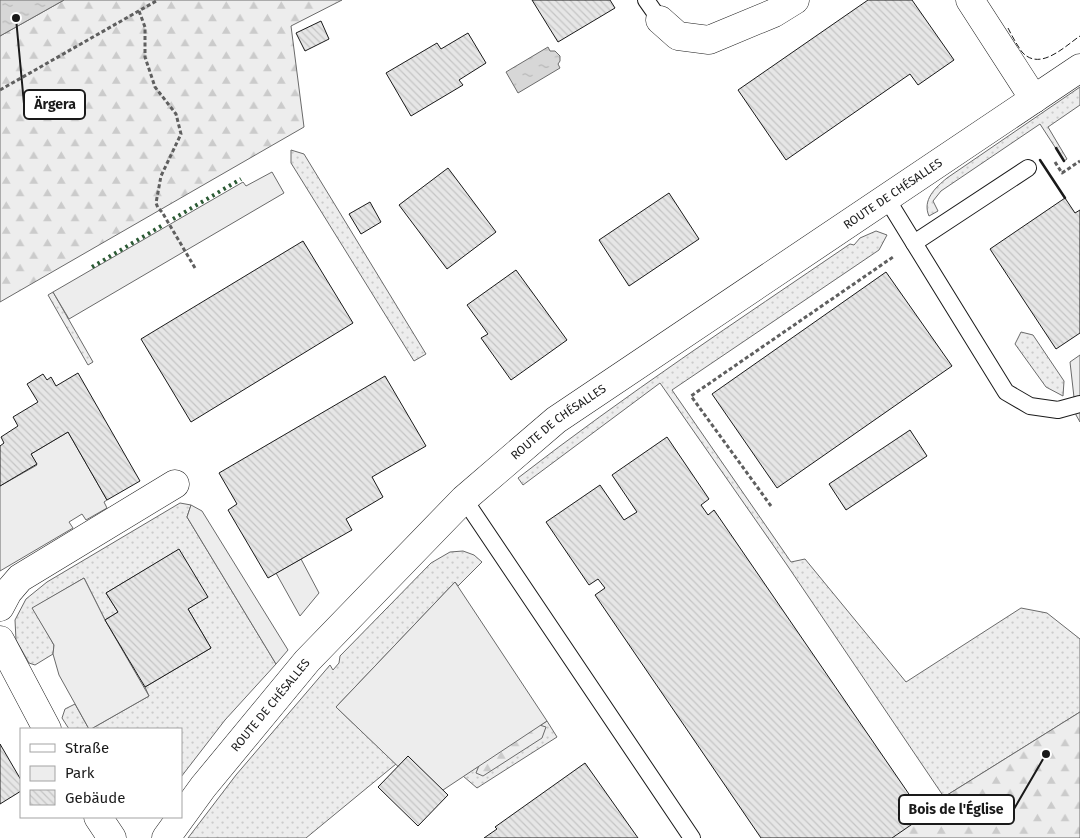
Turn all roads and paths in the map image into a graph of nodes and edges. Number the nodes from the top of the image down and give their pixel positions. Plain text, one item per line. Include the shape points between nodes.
1 (158, 0) edge
2 (795, 0) edge
3 (970, 0) edge
4 (653, 10) edge
5 (139, 11) junction
6 (1080, 68) edge
7 (0, 90) edge
8 (1034, 100) junction
9 (1080, 161) edge
10 (1058, 166) dead end
11 (1028, 168) dead end
12 (887, 198) junction
13 (914, 243) junction
14 (194, 268) dead end
15 (1080, 404) edge
16 (175, 484) dead end
17 (464, 499) junction
18 (771, 506) dead end
19 (0, 607) edge
20 (0, 640) edge
21 (46, 728) edge
22 (182, 816) edge
23 (99, 818) edge
24 (181, 818) edge
25 (112, 838) edge
26 (166, 838) edge
27 (692, 838) edge

1 - 5 path
2 - 4 street via 758,20 709,40 678,36
3 - 8 street
5 - 7 path
5 - 14 path via 145,27 145,57 155,87 176,114 181,134 161,176 156,203
6 - 8 street, ROUTE DE CHÉSALLES
8 - 12 street, ROUTE DE CHÉSALLES
9 - 10 path via 1062,173
11 - 13 lane
12 - 13 lane
12 - 17 street, ROUTE DE CHÉSALLES via 556,420
13 - 15 lane via 1006,392 1030,406 1058,410
13 - 18 path via 691,396
16 - 19 street via 20,578
17 - 22 street, ROUTE DE CHÉSALLES via 307,661
17 - 27 lane
20 - 21 street
23 - 25 street
24 - 26 street, ROUTE DE CHÉSALLES

